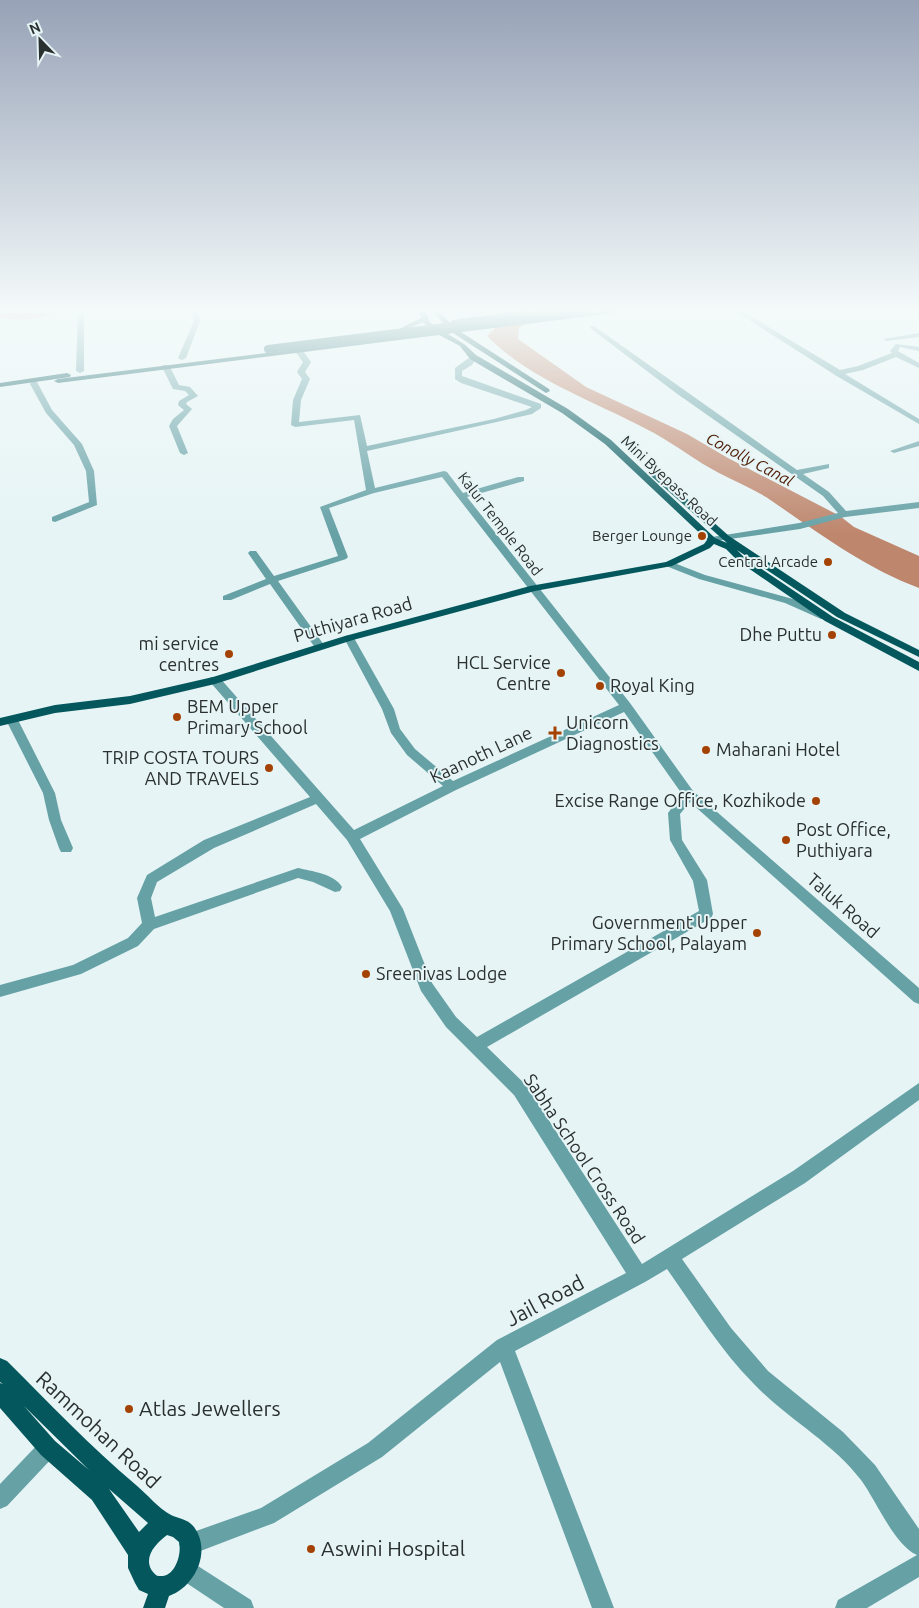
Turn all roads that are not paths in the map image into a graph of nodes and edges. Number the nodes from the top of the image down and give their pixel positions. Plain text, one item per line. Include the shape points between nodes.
1 (34, 384) joint
2 (175, 384) edge
3 (304, 384) edge
4 (473, 384) edge
5 (519, 384) edge
6 (536, 384) edge
7 (670, 384) edge
8 (855, 384) edge
9 (0, 389) edge
10 (919, 422) edge
11 (919, 443) edge
12 (363, 449) junction
13 (894, 451) dead end
14 (184, 453) dead end
15 (826, 466) dead end
16 (796, 473) junction
17 (521, 479) dead end
18 (370, 491) junction
19 (460, 496) junction
20 (919, 505) edge
21 (844, 514) junction
22 (55, 519) dead end
23 (726, 538) junction
24 (712, 540) junction
25 (253, 554) dead end
26 (669, 564) junction
27 (272, 580) junction
28 (534, 588) junction
29 (227, 598) dead end
30 (829, 619) junction
31 (349, 638) junction
32 (320, 647) junction
33 (919, 654) edge
34 (919, 667) edge
35 (215, 680) junction
36 (626, 706) junction
37 (6, 721) edge
38 (452, 788) junction
39 (689, 794) junction
40 (317, 799) junction
41 (352, 837) junction
42 (66, 848) dead end
43 (335, 887) dead end
44 (149, 925) junction
45 (0, 992) edge
46 (919, 997) edge
47 (476, 1046) junction
48 (919, 1091) edge
49 (670, 1257) junction
50 (639, 1276) junction
51 (504, 1348) junction
52 (0, 1368) edge
53 (0, 1393) edge
54 (48, 1448) junction
55 (0, 1499) edge
56 (165, 1524) junction
57 (190, 1544) junction
58 (919, 1545) edge
59 (140, 1554) junction
60 (919, 1566) edge
61 (187, 1570) junction
62 (158, 1598) edge
63 (243, 1608) edge
64 (602, 1608) edge
65 (846, 1608) edge

1 - 9 main road
1 - 22 street via 50,411 78,444 90,471 94,503
2 - 14 street via 194,396 183,401 182,405 188,409 186,414 174,420 173,426
3 - 12 street via 297,400 294,425 357,417
4 - 12 street via 538,406 529,412 495,421
5 - 24 main road, Mini Byepass Road via 608,442
6 - 23 main road via 623,447
7 - 16 street
8 - 10 street
11 - 13 street
12 - 18 street
15 - 16 street
16 - 21 street via 826,494
17 - 19 street
18 - 19 street, Kalur Temple Road via 444,474
18 - 27 street via 324,507 343,557
19 - 28 street, Kalur Temple Road
20 - 21 street
21 - 23 street via 800,526
23 - 24 street
23 - 33 main road via 842,615
24 - 26 main road, Puthiyara Road via 707,546
24 - 30 main road, Mini Byepass Road via 729,547 741,559
25 - 27 street
26 - 28 main road, Puthiyara Road
26 - 30 street via 702,577 789,601
27 - 29 street
27 - 32 street
28 - 31 main road, Puthiyara Road
28 - 36 street, Taluk Road
30 - 34 main road, Mini Byepass Road
31 - 32 main road, Puthiyara Road
31 - 38 street via 388,709 395,730 411,752
32 - 35 main road, Puthiyara Road
35 - 37 main road, Puthiyara Road via 130,700 54,709
35 - 40 street, Sabha School Cross Road
36 - 38 street, Kaanoth Lane
36 - 39 street, Taluk Road
37 - 42 street via 49,793
38 - 41 street, Kaanoth Lane
39 - 46 street, Taluk Road
39 - 47 street via 674,813 676,840 700,880 706,914
40 - 41 street, Sabha School Cross Road
40 - 44 street via 208,844 152,879 144,898
41 - 47 street, Sabha School Cross Road via 396,910 426,986 451,1022
43 - 44 street via 316,877 298,873
44 - 45 street via 133,942 76,970
47 - 50 street, Sabha School Cross Road via 520,1090
48 - 49 street, Jail Road via 799,1177
49 - 50 street, Jail Road
49 - 58 street via 742,1358 763,1380 849,1450 866,1468 909,1536
50 - 51 street, Jail Road
51 - 57 street, Jail Road via 375,1450 267,1516
51 - 64 street
52 - 56 main road, Rammohan Road via 107,1474
53 - 54 main road
54 - 55 street
54 - 59 main road via 98,1493
56 - 57 main road via 177,1525 186,1532
56 - 59 main road via 150,1534
57 - 61 main road
59 - 62 main road via 139,1569
60 - 65 street
61 - 62 main road
61 - 63 street

